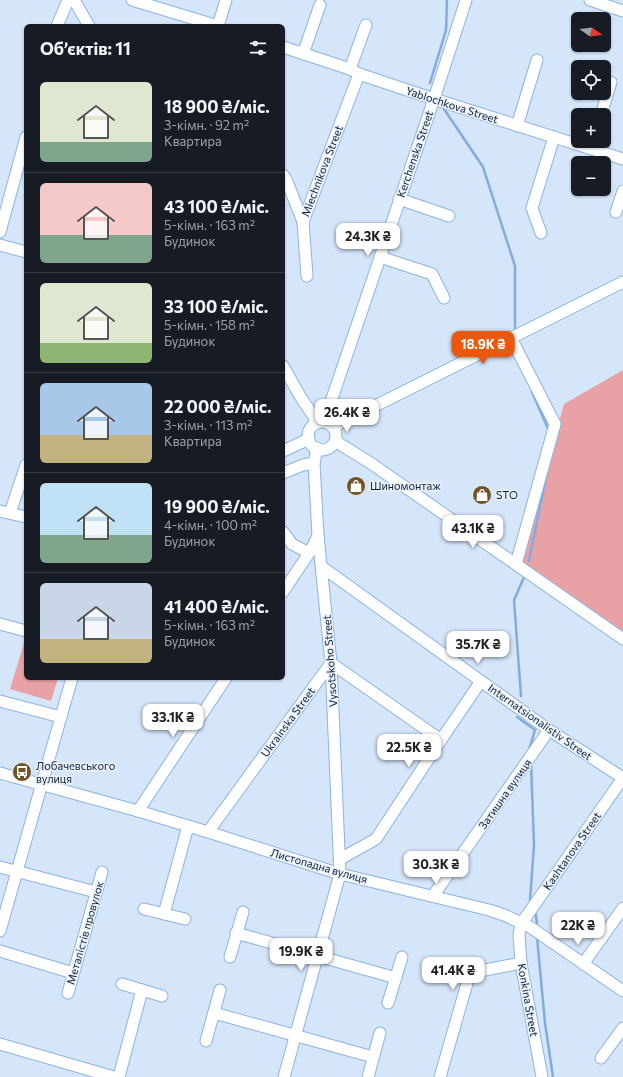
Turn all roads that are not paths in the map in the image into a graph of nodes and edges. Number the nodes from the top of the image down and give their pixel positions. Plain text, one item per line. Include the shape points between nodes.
1 (68, 0) edge
2 (74, 0) edge
3 (132, 0) edge
4 (226, 0) edge
5 (466, 0) edge
6 (590, 0) edge
7 (320, 5) dead end
8 (623, 11) edge
9 (58, 24) edge
10 (88, 24) edge
11 (211, 24) edge
12 (219, 24) edge
13 (366, 25) dead end
14 (285, 48) edge
15 (303, 54) junction
16 (537, 60) dead end
17 (355, 71) junction
18 (434, 99) junction
19 (517, 126) junction
20 (554, 137) junction
21 (571, 141) edge
22 (24, 144) edge
23 (598, 148) edge
24 (623, 159) edge
25 (285, 178) edge
26 (623, 191) edge
27 (399, 199) junction
28 (616, 212) dead end
29 (449, 216) dead end
30 (303, 222) junction
31 (0, 232) edge
32 (541, 233) dead end
33 (0, 246) edge
34 (24, 252) edge
35 (380, 257) junction
36 (308, 276) dead end
37 (623, 282) edge
38 (444, 298) dead end
39 (511, 338) junction
40 (285, 370) edge
41 (325, 424) junction
42 (309, 439) junction
43 (335, 441) junction
44 (317, 448) junction
45 (285, 450) edge
46 (314, 463) junction
47 (24, 469) edge
48 (285, 472) edge
49 (5, 512) edge
50 (24, 517) edge
51 (285, 535) edge
52 (318, 536) junction
53 (309, 553) junction
54 (516, 564) junction
55 (322, 567) junction
56 (285, 589) edge
57 (0, 624) edge
58 (24, 630) edge
59 (623, 639) edge
60 (331, 662) junction
61 (71, 680) edge
62 (225, 680) edge
63 (481, 682) junction
64 (0, 701) edge
65 (61, 717) junction
66 (549, 730) junction
67 (441, 740) junction
68 (0, 773) edge
69 (623, 778) edge
70 (42, 785) junction
71 (138, 811) junction
72 (188, 826) junction
73 (208, 832) junction
74 (340, 859) junction
75 (0, 867) edge
76 (17, 872) junction
77 (102, 872) dead end
78 (340, 874) junction
79 (96, 892) junction
80 (433, 896) junction
81 (623, 908) edge
82 (144, 909) dead end
83 (242, 912) dead end
84 (164, 914) junction
85 (185, 920) dead end
86 (521, 924) junction
87 (0, 931) edge
88 (236, 933) junction
89 (0, 951) edge
90 (317, 956) junction
91 (230, 957) dead end
92 (402, 957) dead end
93 (521, 963) junction
94 (583, 964) junction
95 (73, 973) junction
96 (396, 978) junction
97 (122, 984) dead end
98 (142, 990) junction
99 (220, 990) dead end
100 (623, 991) edge
101 (68, 993) dead end
102 (162, 996) dead end
103 (388, 1003) dead end
104 (214, 1013) junction
105 (623, 1028) edge
106 (380, 1033) dead end
107 (296, 1035) junction
108 (206, 1041) dead end
109 (0, 1044) edge
110 (373, 1057) junction
111 (601, 1058) dead end
112 (114, 1077) edge
113 (119, 1077) edge
114 (284, 1077) edge
115 (368, 1077) edge
116 (440, 1077) edge
117 (542, 1077) edge

1 - 9 street
2 - 10 street
3 - 11 street
4 - 12 street
5 - 18 street, Kerchenska Street
6 - 8 street
7 - 15 street
13 - 17 street, Miechnikova Street
14 - 15 street, Yablochkova Street
15 - 17 street, Yablochkova Street
16 - 19 street
17 - 18 street, Yablochkova Street
17 - 30 street, Miechnikova Street
18 - 19 street, Yablochkova Street
18 - 27 street, Kerchenska Street
19 - 20 street, Yablochkova Street
20 - 21 street, Yablochkova Street
20 - 32 street via 532,208
22 - 31 street
23 - 24 street, Yablochkova Street
25 - 30 street, Miechnikova Street
26 - 28 street
27 - 29 street
27 - 35 street, Kerchenska Street
30 - 36 street
33 - 34 street
35 - 38 street via 432,274
35 - 41 street, Kerchenska Street
37 - 39 street
39 - 41 street
39 - 54 street via 555,424
40 - 41 street via 300,396
41 - 42 street via 314,425 310,430
41 - 43 street via 336,434
42 - 44 street
42 - 45 street
43 - 44 street via 327,449
43 - 54 street
44 - 46 street, Vysotskoho Street
46 - 48 street
46 - 52 street, Vysotskoho Street
47 - 49 street
49 - 50 street
51 - 53 street via 292,544
52 - 53 street
52 - 55 street, Vysotskoho Street
53 - 56 street
54 - 59 street
55 - 60 street, Vysotskoho Street
55 - 63 street, Internatsionalistiv Street
57 - 58 street
60 - 67 street
60 - 73 street, Ukrainska Street
60 - 74 street, Vysotskoho Street
61 - 65 street
62 - 71 street
63 - 66 street, Internatsionalistiv Street
63 - 67 street
64 - 65 street
65 - 70 street
66 - 69 street, Internatsionalistiv Street
66 - 80 street, Затишна вулиця
67 - 74 street via 376,839
68 - 70 street, Листопадна вулиця
69 - 86 street, Kashtanova Street
70 - 71 street, Листопадна вулиця
70 - 76 street
71 - 72 street, Листопадна вулиця
72 - 73 street, Листопадна вулиця
72 - 84 street
73 - 78 street, Листопадна вулиця
74 - 78 street, Vysotskoho Street
75 - 76 street
76 - 79 street
76 - 87 street
77 - 79 street, Металістів провулок
78 - 80 street, Листопадна вулиця
78 - 90 street, Vysotskoho Street
79 - 95 street, Металістів провулок
80 - 86 street, Листопадна вулиця via 489,910
81 - 94 street
82 - 84 street
83 - 88 street
84 - 85 street
86 - 93 street, Konkina Street
86 - 94 street, Листопадна вулиця via 530,927
88 - 90 street
88 - 91 street
89 - 95 street
90 - 96 street
90 - 107 street, Vysotskoho Street
92 - 96 street
93 - 116 street via 470,973
93 - 117 street, Konkina Street
94 - 100 street, Листопадна вулиця
95 - 101 street, Металістів провулок
96 - 103 street
97 - 98 street
98 - 102 street
98 - 113 street
99 - 104 street
104 - 107 street
104 - 108 street
105 - 111 street
106 - 110 street
107 - 110 street
107 - 114 street, Vysotskoho Street
109 - 112 street
110 - 115 street

